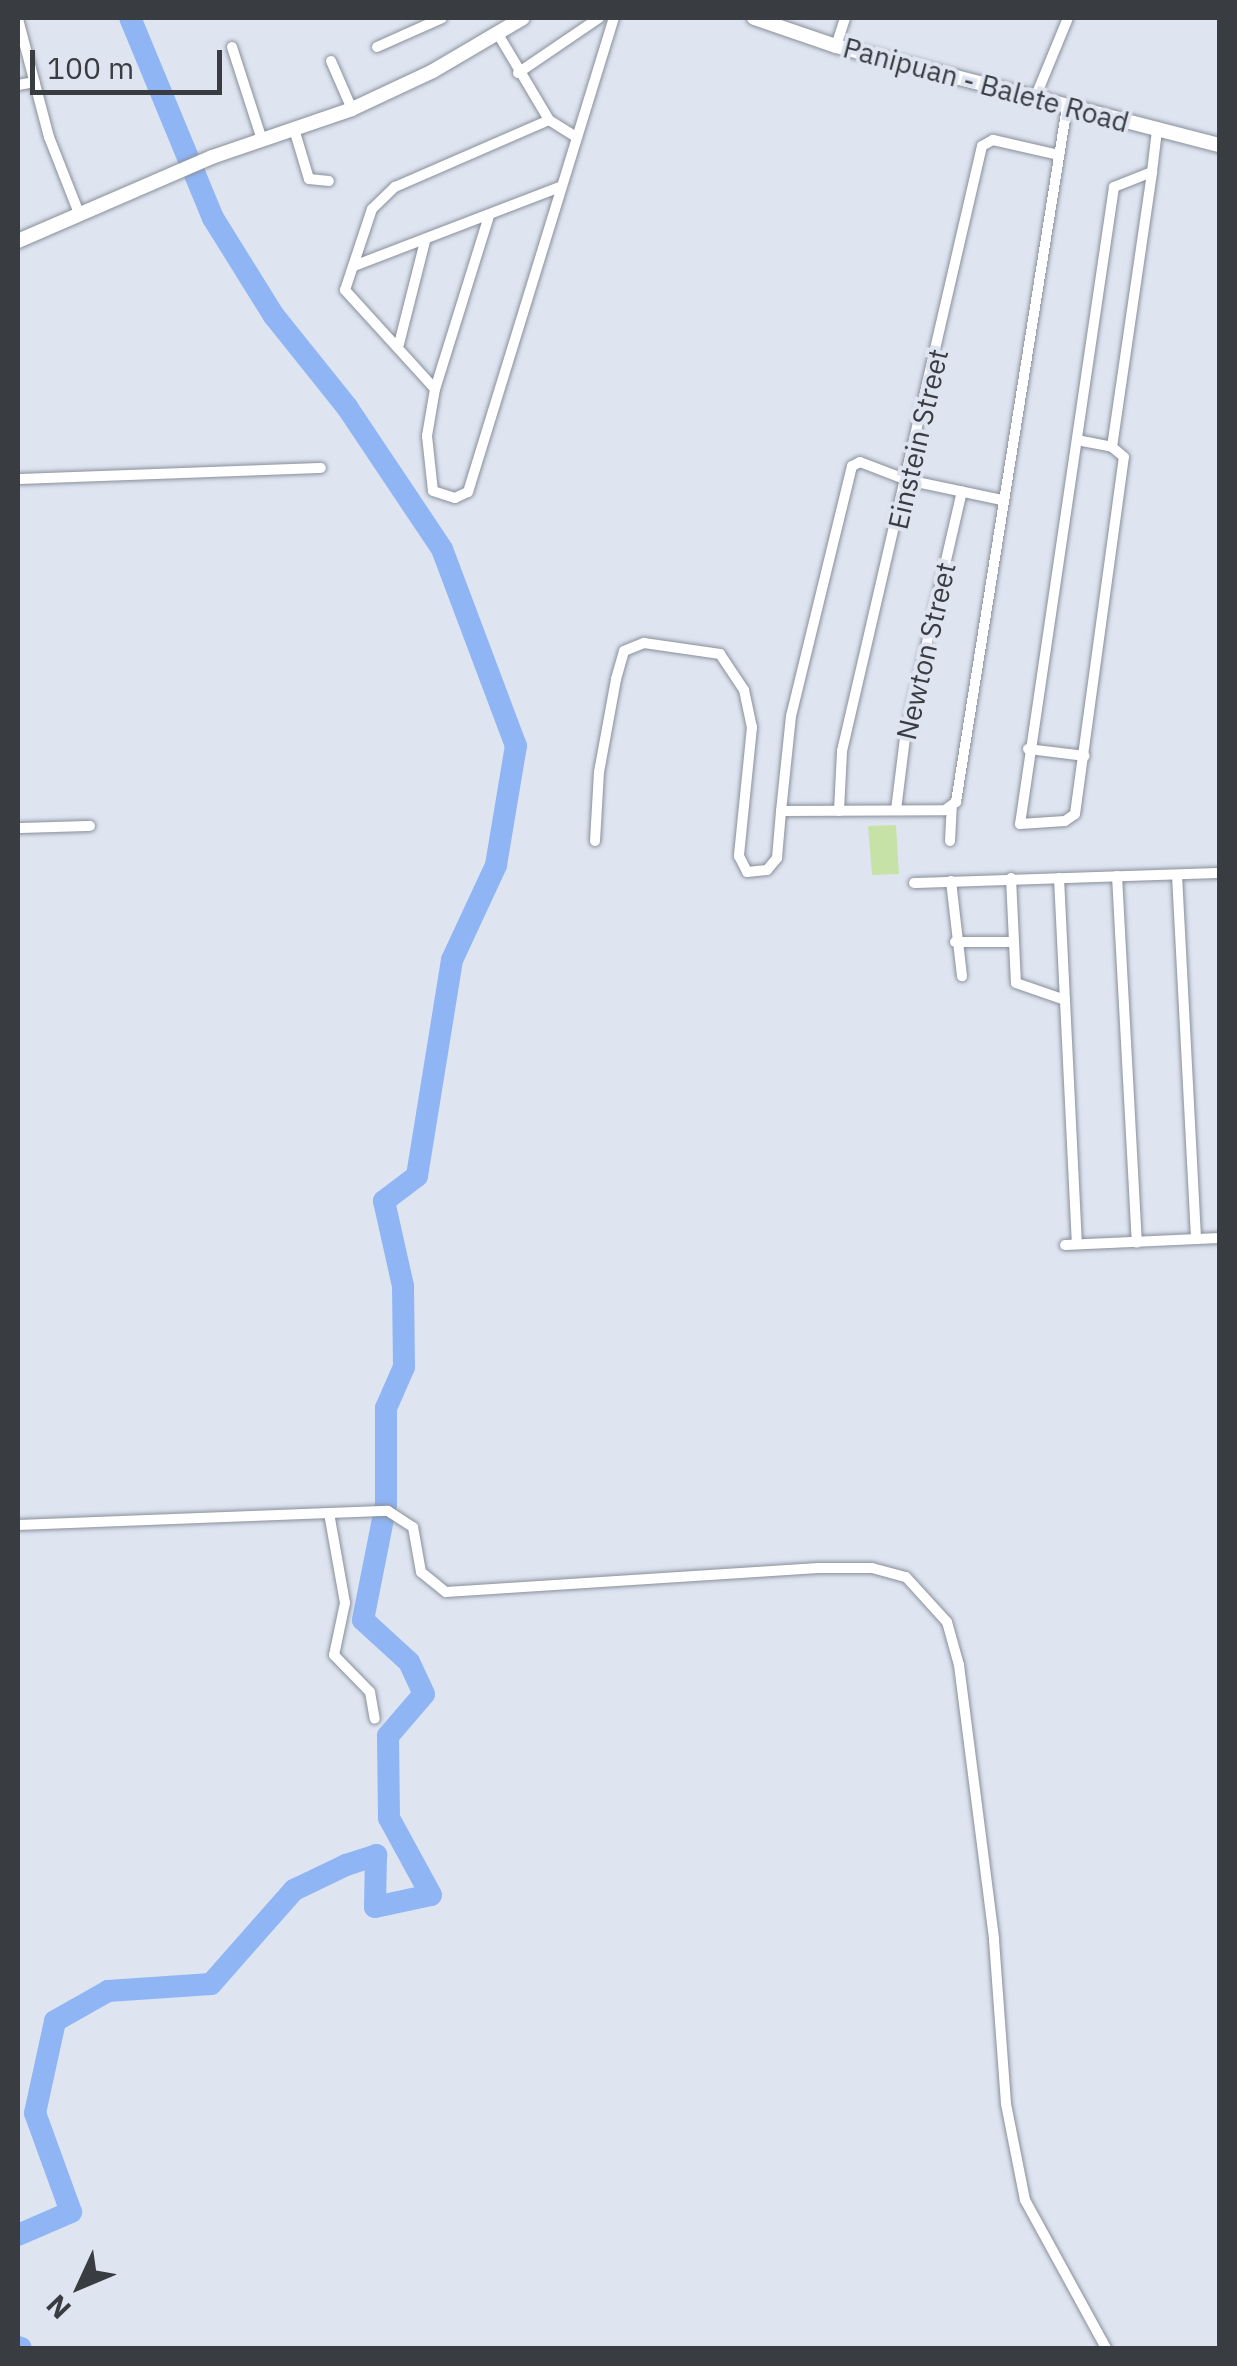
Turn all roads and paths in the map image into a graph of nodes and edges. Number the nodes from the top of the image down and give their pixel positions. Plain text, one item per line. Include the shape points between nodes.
1 (442, 18) edge
2 (523, 18) edge
3 (599, 18) edge
4 (614, 18) edge
5 (754, 18) edge
6 (845, 18) edge
7 (1068, 18) edge
8 (18, 19) edge
9 (498, 34) junction
10 (836, 46) junction
11 (232, 47) dead end
12 (377, 47) dead end
13 (331, 61) dead end
14 (518, 73) junction
15 (35, 82) junction
16 (18, 85) edge
17 (1035, 98) junction
18 (1067, 107) junction
19 (352, 109) junction
20 (549, 120) junction
21 (294, 130) junction
22 (1157, 130) junction
23 (576, 137) junction
24 (262, 140) junction
25 (1220, 145) edge
26 (1059, 155) junction
27 (1152, 172) junction
28 (329, 181) dead end
29 (560, 187) junction
30 (80, 213) junction
31 (488, 216) junction
32 (424, 240) junction
33 (18, 241) edge
34 (354, 266) junction
35 (399, 344) junction
36 (434, 389) junction
37 (1076, 440) junction
38 (1112, 446) junction
39 (321, 468) dead end
40 (18, 479) edge
41 (906, 480) junction
42 (962, 492) junction
43 (1002, 500) junction
44 (1028, 748) junction
45 (1085, 756) junction
46 (952, 808) junction
47 (896, 810) junction
48 (781, 811) junction
49 (839, 811) junction
50 (90, 826) dead end
51 (18, 828) edge
52 (950, 840) dead end
53 (596, 841) dead end
54 (1220, 873) edge
55 (1178, 874) junction
56 (1118, 876) junction
57 (1011, 878) junction
58 (1059, 878) junction
59 (952, 881) junction
60 (914, 883) dead end
61 (955, 942) junction
62 (1013, 942) junction
63 (962, 976) dead end
64 (1065, 1000) junction
65 (1220, 1238) edge
66 (1196, 1239) junction
67 (1137, 1242) junction
68 (329, 1513) junction
69 (18, 1525) edge
70 (374, 1719) dead end
71 (1106, 2348) edge

1 - 12 street
2 - 9 main road
3 - 14 street
4 - 23 street
5 - 10 main road, Panipuan - Balete Road
6 - 10 street
7 - 17 street
8 - 15 street
9 - 14 street
9 - 19 main road
10 - 17 main road, Panipuan - Balete Road
11 - 24 street
13 - 19 street
14 - 20 street
15 - 16 street
15 - 30 street
17 - 18 main road, Panipuan - Balete Road
18 - 22 main road, Panipuan - Balete Road
18 - 26 street
19 - 21 main road
20 - 23 street
20 - 34 street via 392,189 372,209
21 - 24 main road
21 - 28 street via 310,179
22 - 25 main road, Panipuan - Balete Road
22 - 27 street
23 - 29 street
24 - 30 main road
26 - 41 street, Einstein Street via 993,140 982,146
26 - 43 street
27 - 37 street via 1114,187
27 - 38 street
29 - 31 street
29 - 36 street via 462,498 431,486 427,436
30 - 33 main road
31 - 32 street
31 - 36 street
32 - 34 street
32 - 35 street
34 - 35 street via 345,290
35 - 36 street
37 - 38 street
37 - 44 street
38 - 45 street via 1124,457
39 - 40 street
41 - 42 street
41 - 48 street via 860,462 852,466 791,716
41 - 49 street, Einstein Street via 842,752
42 - 43 street
42 - 47 street, Newton Street via 905,738
43 - 46 street
44 - 45 street
44 - 45 street via 1018,823 1025,824 1072,818
46 - 47 street
46 - 52 street
47 - 49 street
48 - 49 street
48 - 53 street via 777,858 767,870 748,872 739,856 752,728 744,690 720,654 644,642 624,651 616,680 599,772
50 - 51 street
54 - 55 street
55 - 56 street
55 - 66 street
56 - 58 street
56 - 67 street
57 - 58 street
57 - 59 street
57 - 62 street
58 - 64 street
59 - 60 street
59 - 61 street
61 - 62 street
61 - 63 street
62 - 64 street via 1017,985
64 - 67 street via 1071,1244
65 - 66 street
66 - 67 street
68 - 69 street
68 - 70 street via 346,1603 334,1655 370,1692
68 - 71 street via 388,1511 413,1527 421,1572 446,1592 560,1579 872,1568 906,1578 940,1610 959,1665 994,1940 1006,2104 1025,2200

